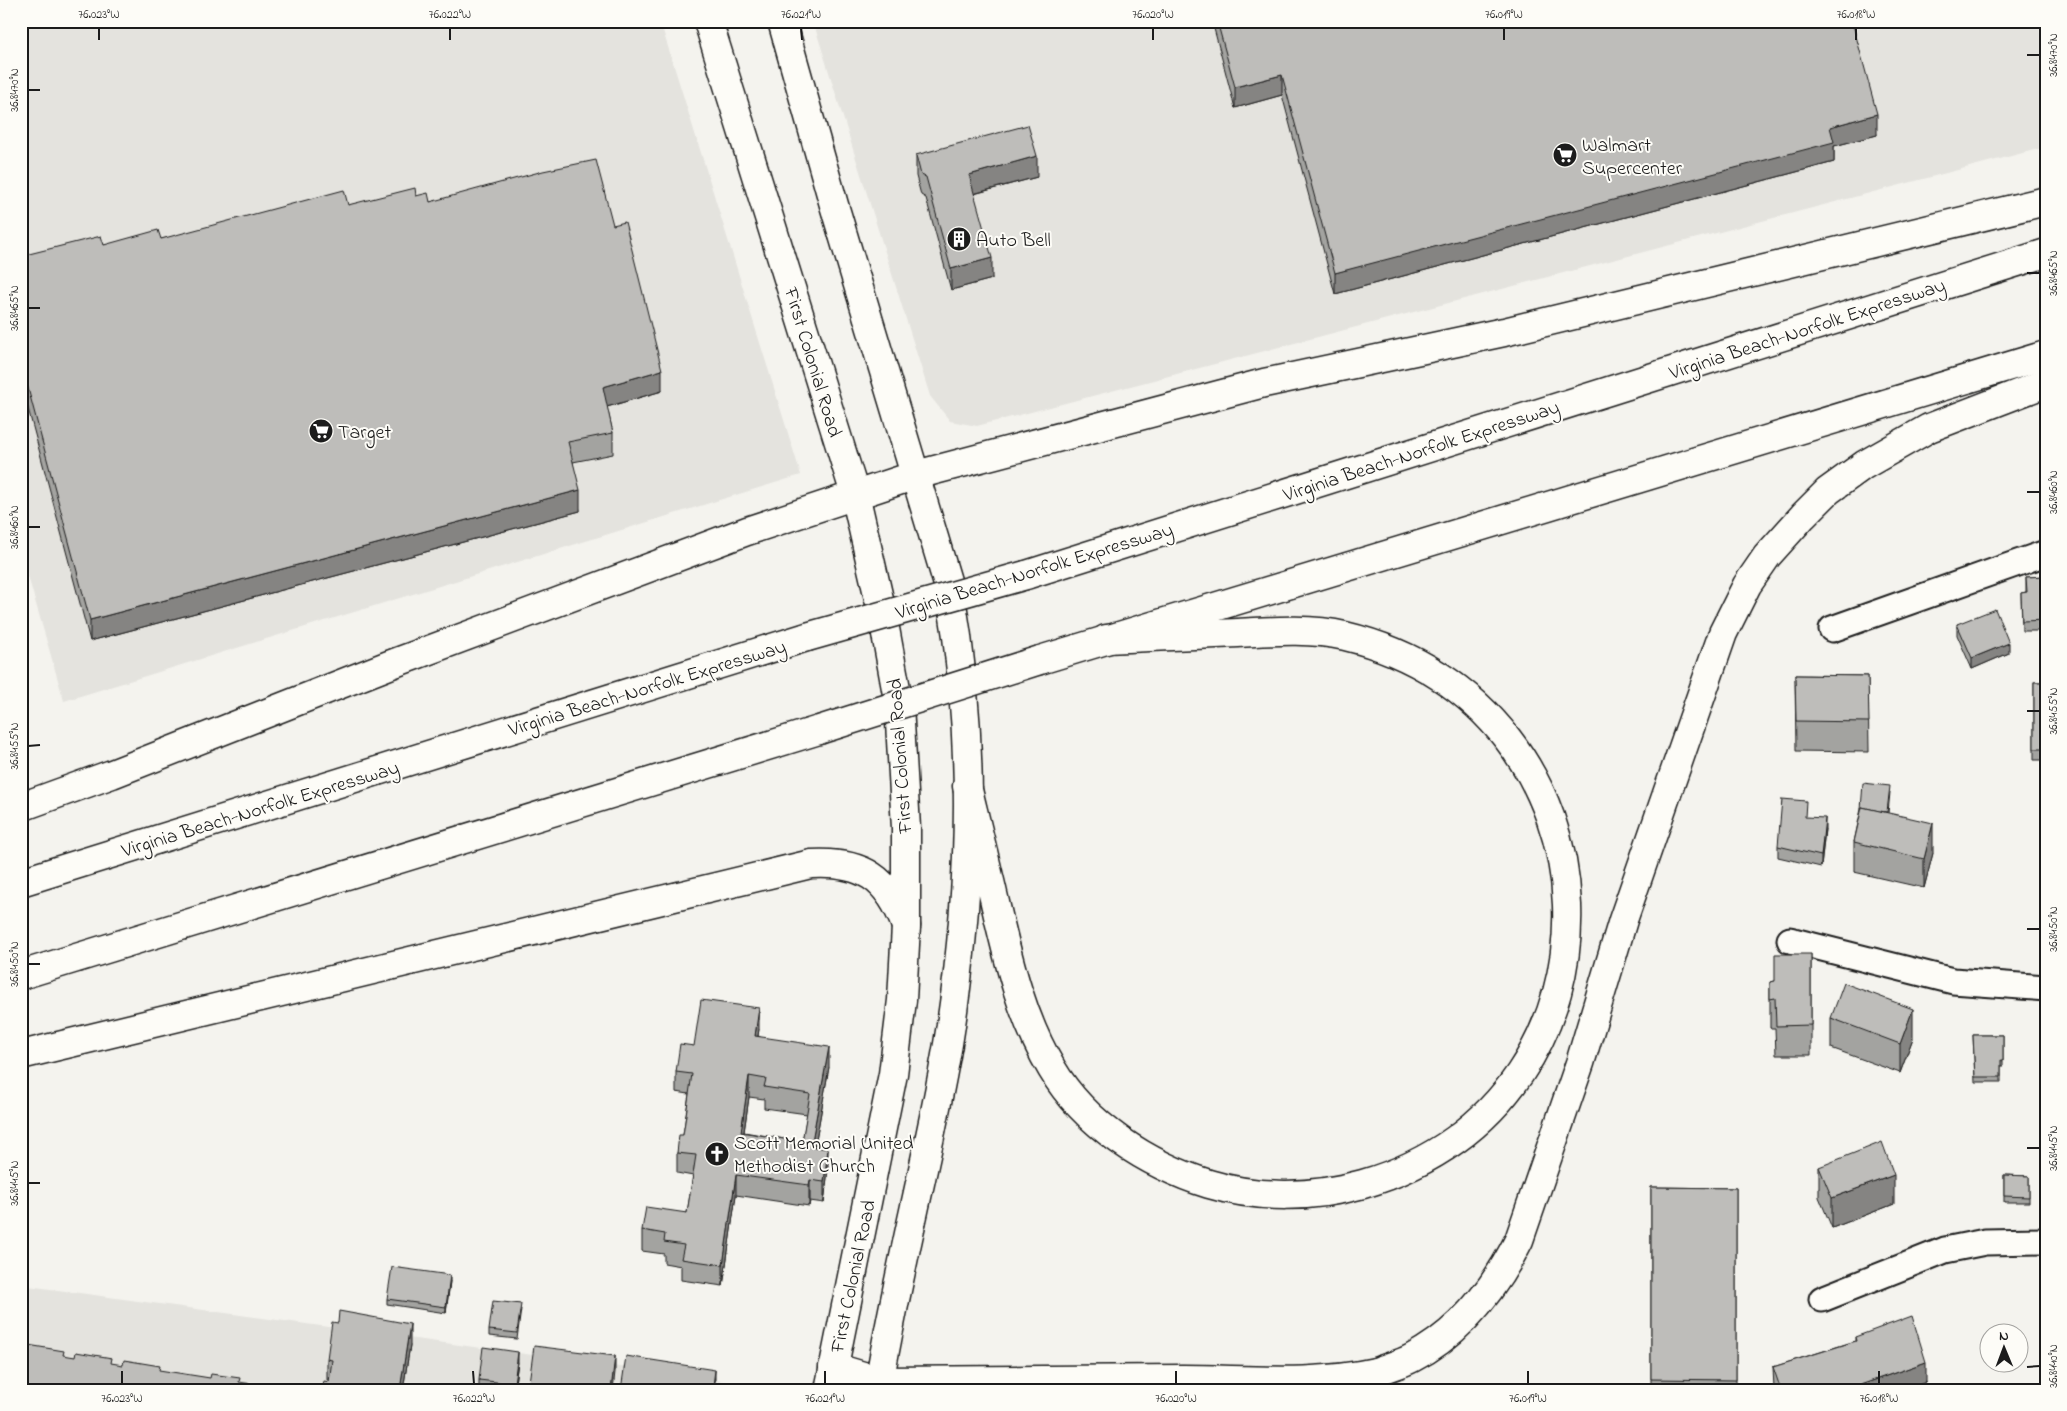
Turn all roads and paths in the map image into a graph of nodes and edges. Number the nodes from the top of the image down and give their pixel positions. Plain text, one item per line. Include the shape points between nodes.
1 (708, 21) edge
2 (764, 21) edge
3 (782, 21) edge
4 (794, 61) junction
5 (2046, 201) edge
6 (2046, 252) edge
7 (2046, 355) edge
8 (2046, 383) edge
9 (916, 475) junction
10 (854, 494) junction
11 (2046, 553) edge
12 (1832, 629) dead end
13 (1106, 639) junction
14 (967, 786) junction
15 (21, 807) edge
16 (21, 882) edge
17 (906, 926) junction
18 (1790, 940) dead end
19 (21, 974) edge
20 (2046, 988) edge
21 (21, 1055) edge
22 (2046, 1241) edge
23 (1822, 1299) dead end
24 (831, 1378) edge
25 (1376, 1381) edge
26 (879, 1385) edge

1 - 10 main road, First Colonial Road
2 - 4 main road
3 - 4 main road
4 - 9 main road
5 - 9 main road via 1504,332 1264,383
6 - 16 main road, Virginia Beach-Norfolk Expressway, bridge via 1026,575 807,637
7 - 13 main road
8 - 25 main road via 1929,428 1864,465 1828,491 1803,516 1767,556 1747,585 1719,643 1624,920 1580,1063 1509,1262 1459,1324 1436,1343
9 - 10 main road
9 - 14 main road via 950,591 959,638
10 - 15 main road via 389,664
10 - 17 main road, First Colonial Road via 882,612 899,705 906,818
11 - 12 street
13 - 14 main road via 1286,630 1341,635 1379,646 1423,667 1487,714 1509,740 1535,781 1559,843 1567,884 1568,926 1564,967 1553,1007 1538,1042 1519,1073 1490,1108 1458,1139 1427,1158 1386,1177 1342,1190 1306,1195 1222,1188 1183,1176 1142,1155 1099,1124 1068,1092 1030,1026 1009,966
13 - 19 main road, bridge
14 - 26 main road via 968,865 957,978 947,1045
17 - 21 main road via 900,909 884,885 872,875 834,862 811,864
17 - 24 main road, First Colonial Road via 893,1074
18 - 20 street via 1953,981
22 - 23 street via 1986,1242 1945,1250
24 - 26 main road
25 - 26 main road via 1350,1378 1185,1379

